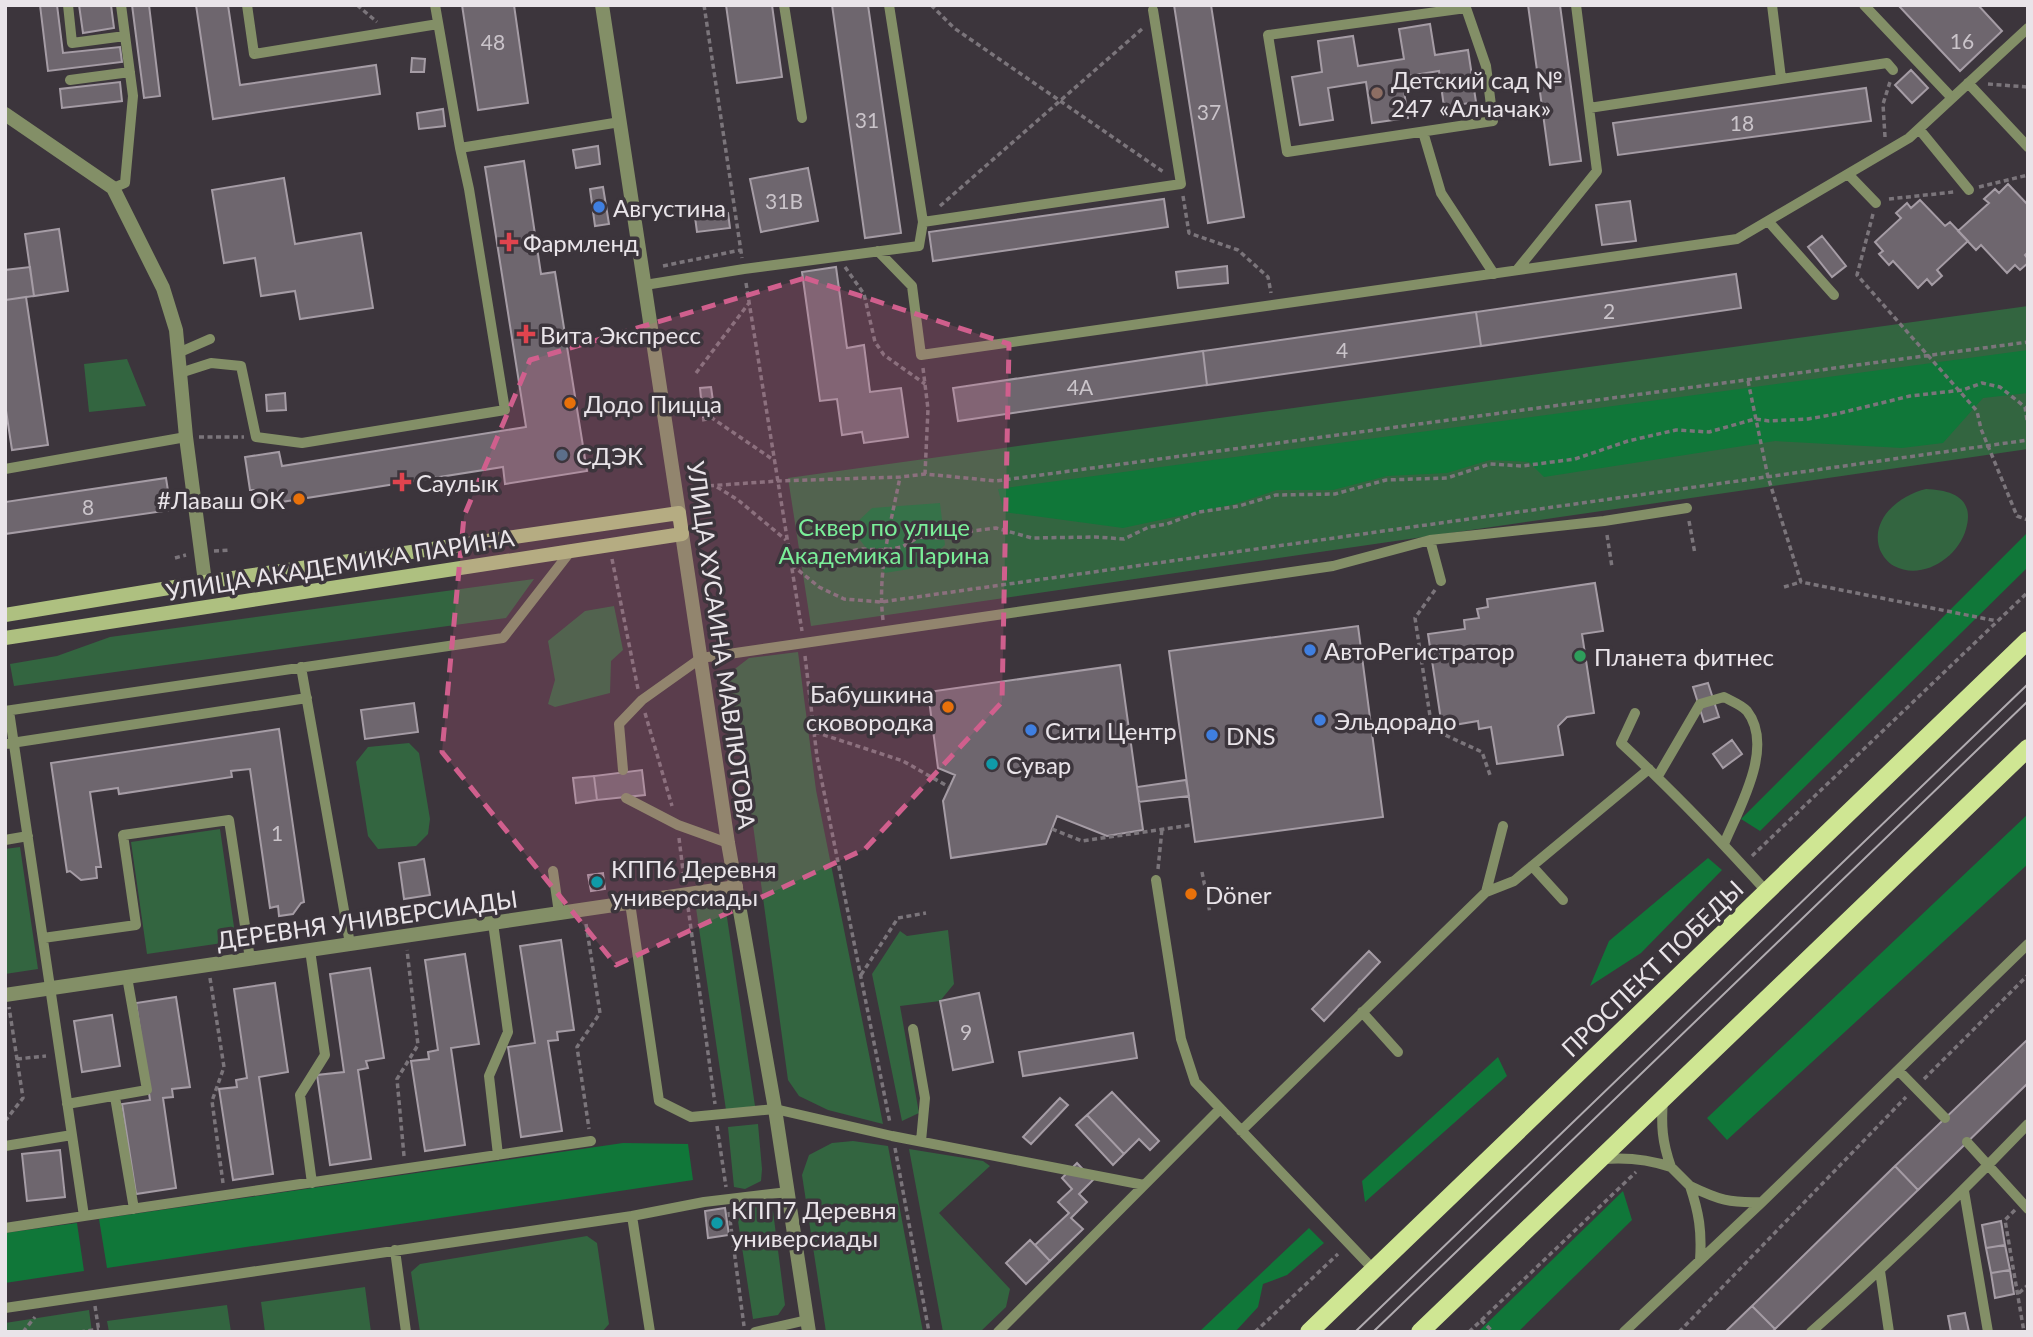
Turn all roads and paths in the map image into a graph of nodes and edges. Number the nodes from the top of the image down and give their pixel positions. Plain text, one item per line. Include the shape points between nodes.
1 (68, 5) edge
2 (121, 5) edge
3 (247, 5) edge
4 (357, 5) edge
5 (435, 5) edge
6 (602, 5) edge
7 (704, 5) edge
8 (784, 5) edge
9 (888, 5) edge
10 (931, 5) edge
11 (1576, 5) edge
12 (1772, 5) edge
13 (1864, 5) edge
14 (1153, 14) joint
15 (438, 24) junction
16 (2028, 28) edge
17 (390, 32) junction
18 (125, 36) junction
19 (1894, 70) joint
20 (130, 72) junction
21 (1781, 78) junction
22 (70, 80) dead end
23 (1968, 83) junction
24 (2028, 87) edge
25 (1952, 98) junction
26 (1060, 101) junction
27 (1589, 108) junction
28 (5, 114) edge
29 (802, 118) dead end
30 (620, 122) junction
31 (1919, 129) junction
32 (1423, 132) junction
33 (2028, 147) edge
34 (460, 148) junction
35 (1886, 151) junction
36 (1848, 174) junction
37 (2028, 175) edge
38 (1181, 184) junction
39 (113, 188) junction
40 (1969, 190) junction
41 (1876, 203) junction
42 (1768, 221) junction
43 (923, 222) junction
44 (741, 250) junction
45 (878, 251) junction
46 (838, 256) junction
47 (663, 265) dead end
48 (744, 269) junction
49 (1517, 271) junction
50 (1494, 274) junction
51 (645, 285) junction
52 (1834, 295) dead end
53 (750, 303) junction
54 (1272, 305) junction
55 (210, 339) dead end
56 (2028, 342) edge
57 (178, 353) junction
58 (921, 355) junction
59 (1929, 356) junction
60 (180, 373) junction
61 (696, 373) dead end
62 (1748, 381) junction
63 (925, 384) junction
64 (1959, 390) junction
65 (1755, 419) junction
66 (702, 420) dead end
67 (2028, 421) edge
68 (186, 437) junction
69 (257, 437) junction
70 (2028, 440) edge
71 (1989, 446) junction
72 (775, 461) junction
73 (5, 469) edge
74 (925, 474) junction
75 (900, 477) junction
76 (1768, 477) junction
77 (778, 481) junction
78 (715, 485) junction
79 (692, 486) dead end
80 (1687, 508) joint
81 (679, 513) junction
82 (2028, 520) edge
83 (1604, 521) junction
84 (682, 534) junction
85 (786, 540) junction
86 (1430, 540) junction
87 (787, 549) junction
88 (886, 550) junction
89 (570, 552) junction
90 (1695, 554) dead end
91 (611, 557) dead end
92 (790, 564) junction
93 (1612, 567) dead end
94 (205, 582) junction
95 (1441, 582) joint
96 (1801, 582) junction
97 (1784, 587) dead end
98 (2028, 592) edge
99 (881, 602) junction
100 (209, 607) junction
101 (5, 615) edge
102 (1997, 621) junction
103 (5, 638) edge
104 (2028, 640) edge
105 (804, 643) junction
106 (701, 658) junction
107 (301, 667) junction
108 (307, 698) junction
109 (642, 700) junction
110 (7, 711) edge
111 (1635, 713) dead end
112 (814, 732) junction
113 (10, 743) edge
114 (2028, 748) edge
115 (623, 770) dead end
116 (1653, 772) junction
117 (1490, 775) dead end
118 (949, 787) dead end
119 (626, 798) dead end
120 (678, 825) junction
121 (1192, 825) dead end
122 (1503, 825) dead end
123 (1052, 829) dead end
124 (1162, 829) junction
125 (28, 836) junction
126 (5, 840) edge
127 (728, 843) junction
128 (1724, 844) junction
129 (1751, 858) dead end
130 (1532, 866) junction
131 (553, 871) dead end
132 (1202, 872) dead end
133 (1156, 880) joint
134 (736, 887) junction
135 (1486, 892) junction
136 (1767, 892) junction
137 (686, 895) junction
138 (1563, 900) dead end
139 (630, 903) junction
140 (584, 910) junction
141 (559, 913) junction
142 (926, 914) dead end
143 (1210, 914) dead end
144 (493, 923) junction
145 (405, 936) junction
146 (43, 938) junction
147 (350, 944) junction
148 (2028, 944) edge
149 (310, 950) junction
150 (250, 959) junction
151 (208, 965) junction
152 (2028, 975) edge
153 (861, 976) junction
154 (127, 977) junction
155 (50, 989) junction
156 (6, 995) edge
157 (1362, 1013) junction
158 (913, 1029) dead end
159 (1398, 1052) dead end
160 (60, 1054) junction
161 (17, 1059) junction
162 (1898, 1070) junction
163 (1915, 1088) junction
164 (115, 1097) junction
165 (1664, 1098) junction
166 (67, 1104) junction
167 (775, 1109) junction
168 (1220, 1109) junction
169 (716, 1114) junction
170 (1945, 1118) dead end
171 (5, 1121) edge
172 (2028, 1124) edge
173 (1241, 1131) junction
174 (72, 1135) junction
175 (892, 1136) junction
176 (591, 1141) joint
177 (921, 1141) junction
178 (1966, 1142) dead end
179 (5, 1146) edge
180 (498, 1155) junction
181 (1599, 1159) junction
182 (1988, 1166) junction
183 (1671, 1167) junction
184 (405, 1169) junction
185 (1636, 1172) dead end
186 (312, 1183) junction
187 (1144, 1185) junction
188 (1690, 1186) junction
189 (1964, 1191) junction
190 (788, 1192) junction
191 (225, 1195) junction
192 (728, 1200) junction
193 (1762, 1202) junction
194 (2025, 1206) edge
195 (134, 1209) junction
196 (84, 1216) junction
197 (632, 1216) junction
198 (5, 1228) edge
199 (395, 1250) junction
200 (1338, 1254) dead end
201 (1700, 1260) junction
202 (1374, 1270) junction
203 (1880, 1271) junction
204 (2028, 1285) edge
205 (94, 1294) junction
206 (2018, 1294) junction
207 (5, 1307) edge
208 (1481, 1320) junction
209 (808, 1326) edge
210 (99, 1330) edge
211 (80, 1332) edge
212 (406, 1332) edge
213 (650, 1332) edge
214 (745, 1332) edge
215 (755, 1332) edge
216 (929, 1332) edge
217 (998, 1332) edge
218 (1255, 1332) edge
219 (1310, 1332) edge
220 (1420, 1332) edge
221 (1469, 1332) edge
222 (1493, 1332) edge
223 (1623, 1332) edge
224 (1679, 1332) edge
225 (1811, 1332) edge
226 (1889, 1332) edge
227 (1988, 1332) edge
228 (2024, 1332) edge

1 - 18 lane via 72,43
2 - 18 lane
3 - 17 lane via 254,54
4 - 17 path
5 - 15 lane
6 - 30 street, УЛИЦА ХУСАИНА МАВЛЮТОВА
7 - 44 path
8 - 29 lane
9 - 43 lane
10 - 26 path via 954,29
11 - 27 lane
12 - 21 lane
13 - 25 lane
14 - 26 path
14 - 38 lane
15 - 17 lane
15 - 34 lane
16 - 23 lane
18 - 20 lane
19 - 21 lane via 1887,62
19 - 35 path via 1883,104
20 - 22 lane
20 - 39 lane via 133,96 125,183
21 - 27 lane
23 - 24 path
23 - 25 lane
23 - 33 lane
25 - 31 lane
26 - 38 path
26 - 43 path
27 - 49 lane via 1597,172
28 - 39 street
30 - 34 lane
30 - 51 street, УЛИЦА ХУСАИНА МАВЛЮТОВА
31 - 35 lane
31 - 40 lane
32 - 32 lane via 1287,152 1268,35 1465,8 1486,66 1493,121
32 - 50 lane via 1441,193
34 - 69 lane via 505,410 302,443
35 - 36 lane
36 - 41 lane
36 - 42 lane
37 - 40 path
38 - 43 lane
38 - 54 path via 1189,233 1238,250 1268,277
39 - 57 street via 163,288
40 - 41 path
41 - 59 path via 1857,275
42 - 49 lane via 1737,239
42 - 52 lane
43 - 45 lane via 919,246
44 - 47 path
44 - 48 path
45 - 46 lane
45 - 58 lane via 912,286
46 - 48 lane
46 - 63 path via 864,294 879,348
48 - 51 lane
48 - 53 path
49 - 50 lane
50 - 54 lane
51 - 81 street, УЛИЦА ХУСАИНА МАВЛЮТОВА
53 - 61 path
53 - 72 path
54 - 58 lane
55 - 57 lane
56 - 59 path
57 - 60 street
58 - 63 path
59 - 62 path
59 - 64 path
60 - 68 street
60 - 69 lane via 211,363 241,366
62 - 65 path
62 - 74 path via 996,481
63 - 74 path
64 - 65 path via 1808,419
64 - 67 path via 1982,383 2000,387 2025,407
64 - 71 path via 1977,411
65 - 76 path
65 - 88 path via 1709,432 1676,430 1628,440 1575,459 1522,466 1490,464 1447,478 1386,480 1335,494 1276,495 1199,512 1124,539 1032,538 996,528 947,538 919,537
66 - 72 path via 712,418
68 - 69 path
68 - 73 lane
68 - 94 street
70 - 71 path
71 - 76 path
71 - 82 path via 2017,516
72 - 77 path
74 - 75 path
75 - 77 path
75 - 88 path
76 - 96 path
76 - 99 path
77 - 78 path
77 - 85 path
78 - 79 path
78 - 85 path
80 - 83 lane
80 - 90 path
81 - 84 main road, УЛИЦА ХУСАИНА МАВЛЮТОВА
81 - 94 main road, УЛИЦА АКАДЕМИКА ПАРИНА
83 - 86 lane
83 - 93 path
84 - 89 main road, УЛИЦА АКАДЕМИКА ПАРИНА
84 - 106 street, УЛИЦА ХУСАИНА МАВЛЮТОВА
85 - 87 path
86 - 95 lane
86 - 105 lane via 1333,566
87 - 88 path via 808,556
87 - 92 path
88 - 99 path
89 - 100 main road, УЛИЦА АКАДЕМИКА ПАРИНА
89 - 107 lane via 503,638
91 - 109 path
92 - 99 path via 819,587 844,599
92 - 105 path
94 - 100 main road
94 - 101 main road, УЛИЦА АКАДЕМИКА ПАРИНА
95 - 117 path via 1415,618 1432,729 1482,752
96 - 97 path
96 - 102 path
98 - 102 path
100 - 103 main road, УЛИЦА АКАДЕМИКА ПАРИНА
102 - 129 path
104 - 136 main road, ПРОСПЕКТ ПОБЕДЫ
105 - 106 lane
105 - 112 path
106 - 109 lane
106 - 127 street, УЛИЦА ХУСАИНА МАВЛЮТОВА
107 - 108 lane
107 - 110 lane
108 - 113 lane
108 - 147 lane
109 - 115 lane via 618,724
109 - 120 path
110 - 113 lane
111 - 116 lane via 1621,743
112 - 118 path via 903,761
112 - 153 path
113 - 125 lane
114 - 165 main road
116 - 128 lane
116 - 128 lane via 1700,704 1724,696 1746,710 1758,734 1757,762
116 - 130 lane
119 - 120 lane
120 - 127 lane
120 - 137 path
121 - 124 path
122 - 135 lane
123 - 124 path via 1082,841
124 - 133 path
125 - 126 lane
125 - 146 lane
127 - 134 street, УЛИЦА ХУСАИНА МАВЛЮТОВА
128 - 136 lane
130 - 135 lane via 1514,881
130 - 138 lane
131 - 141 lane
132 - 143 path
133 - 168 lane via 1181,1039 1195,1082
134 - 137 street, ДЕРЕВНЯ УНИВЕРСИАДЫ
134 - 167 street, УЛИЦА ХУСАИНА МАВЛЮТОВА
135 - 157 lane
136 - 202 main road, ПРОСПЕКТ ПОБЕДЫ
137 - 139 street, ДЕРЕВНЯ УНИВЕРСИАДЫ
137 - 169 path
139 - 140 street, ДЕРЕВНЯ УНИВЕРСИАДЫ
139 - 169 lane via 659,1101 691,1117
140 - 141 street, ДЕРЕВНЯ УНИВЕРСИАДЫ
140 - 176 path via 600,1013 578,1047
141 - 144 street, ДЕРЕВНЯ УНИВЕРСИАДЫ
142 - 153 path via 898,918
144 - 145 street, ДЕРЕВНЯ УНИВЕРСИАДЫ
144 - 180 lane via 508,1032 489,1076
145 - 147 street, ДЕРЕВНЯ УНИВЕРСИАДЫ
145 - 184 path via 418,1045 397,1079
146 - 150 lane via 136,925 123,835 229,820
146 - 155 lane
147 - 149 street, ДЕРЕВНЯ УНИВЕРСИАДЫ
148 - 162 lane
149 - 150 street, ДЕРЕВНЯ УНИВЕРСИАДЫ
149 - 186 lane via 325,1055 300,1096
150 - 151 street, ДЕРЕВНЯ УНИВЕРСИАДЫ
151 - 154 street, ДЕРЕВНЯ УНИВЕРСИАДЫ
151 - 191 path via 225,1067 212,1101
152 - 163 path
153 - 175 path
154 - 155 street, ДЕРЕВНЯ УНИВЕРСИАДЫ
154 - 164 lane via 147,1090
155 - 156 street, ДЕРЕВНЯ УНИВЕРСИАДЫ
155 - 160 lane
156 - 161 path
157 - 159 lane
157 - 173 lane
158 - 177 lane via 925,1098
160 - 161 path
160 - 166 lane
161 - 171 path via 23,1098
162 - 163 lane
162 - 193 lane
163 - 170 lane
163 - 224 path
164 - 166 lane
164 - 195 lane
165 - 181 main road
165 - 183 lane via 1663,1146
166 - 174 lane
167 - 169 lane
167 - 175 lane
167 - 190 street, УЛИЦА ХУСАИНА МАВЛЮТОВА
168 - 173 lane
168 - 187 lane
169 - 192 path
172 - 182 lane
173 - 202 lane
174 - 179 lane
174 - 196 lane
175 - 177 lane
175 - 216 path
176 - 180 lane
177 - 187 lane
178 - 182 lane
180 - 184 lane
181 - 183 lane via 1629,1157
181 - 220 main road
182 - 189 lane
182 - 194 lane
183 - 188 lane
184 - 186 lane
185 - 208 path
186 - 191 lane
187 - 217 lane
188 - 193 lane via 1716,1199
188 - 201 lane via 1699,1213
189 - 203 lane
189 - 227 lane
190 - 192 lane
190 - 209 street, УЛИЦА ХУСАИНА МАВЛЮТОВА
191 - 195 lane
192 - 197 lane
192 - 214 path
193 - 201 lane
194 - 206 path via 2005,1220
195 - 196 lane
196 - 198 lane
197 - 199 lane
197 - 213 lane
199 - 205 lane
199 - 212 lane
200 - 218 path
201 - 223 lane
202 - 219 main road, ПРОСПЕКТ ПОБЕДЫ
203 - 225 lane
203 - 226 lane
204 - 206 path
205 - 207 lane
205 - 210 path
206 - 228 path
208 - 221 path
208 - 222 path
209 - 215 lane
210 - 211 path

